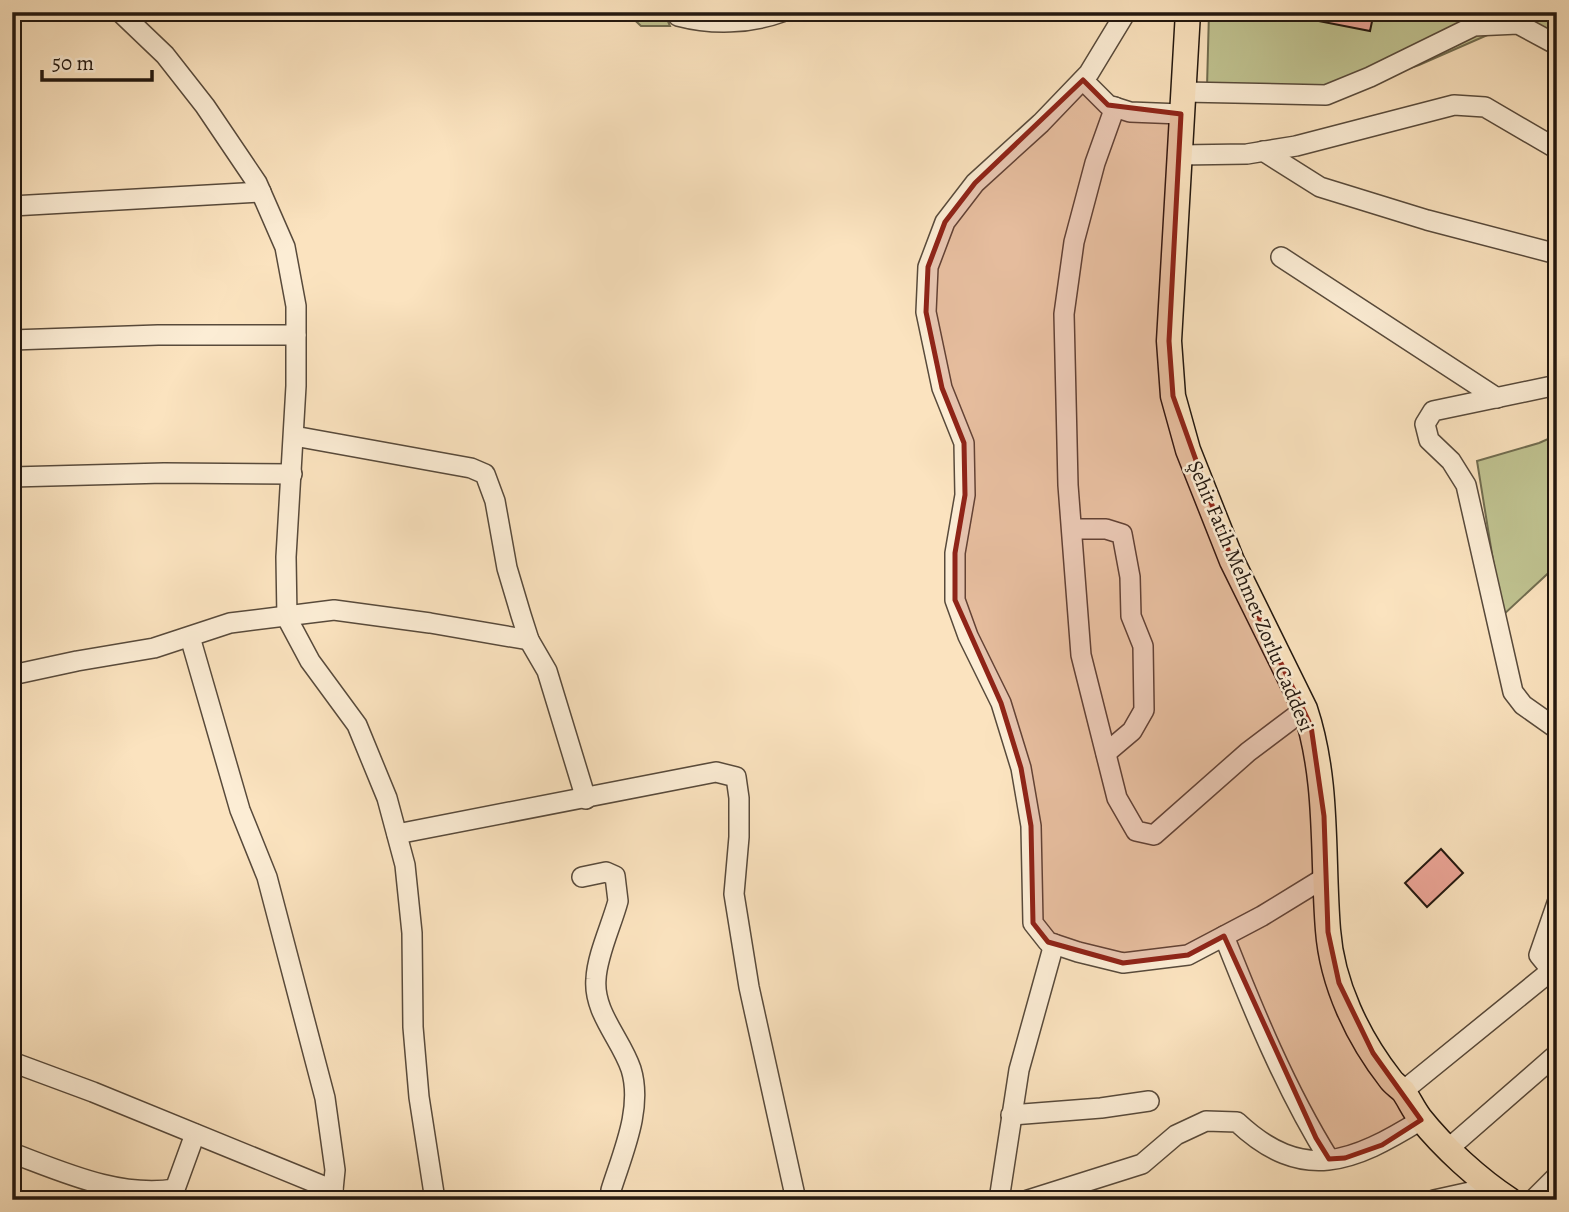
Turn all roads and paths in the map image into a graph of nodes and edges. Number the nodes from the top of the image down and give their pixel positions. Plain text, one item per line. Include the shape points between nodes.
1 (120, 12) edge
2 (675, 12) edge
3 (782, 12) edge
4 (1126, 12) edge
5 (1188, 12) edge
6 (709, 17) edge
7 (1557, 45) edge
8 (1083, 80) junction
9 (1182, 103) junction
10 (1115, 107) junction
11 (1557, 149) edge
12 (1263, 151) junction
13 (1180, 155) junction
14 (261, 192) junction
15 (12, 205) edge
16 (1557, 254) edge
17 (1281, 257) dead end
18 (296, 335) junction
19 (12, 340) edge
20 (1557, 385) edge
21 (1497, 398) junction
22 (294, 436) junction
23 (292, 474) junction
24 (12, 477) edge
25 (1072, 529) junction
26 (287, 618) junction
27 (190, 637) junction
28 (529, 640) junction
29 (12, 675) edge
30 (1305, 709) junction
31 (1557, 729) edge
32 (1106, 753) junction
33 (586, 799) junction
34 (397, 834) junction
35 (582, 877) dead end
36 (1324, 878) junction
37 (1557, 903) edge
38 (1224, 936) junction
39 (1054, 944) junction
40 (1555, 971) edge
41 (1557, 1054) edge
42 (12, 1062) edge
43 (1403, 1091) junction
44 (1149, 1101) dead end
45 (1011, 1115) junction
46 (1422, 1120) junction
47 (195, 1134) junction
48 (1448, 1149) junction
49 (12, 1153) edge
50 (1329, 1159) junction
51 (1557, 1176) edge
52 (1502, 1193) edge
53 (333, 1195) edge
54 (435, 1200) edge
55 (611, 1200) edge
56 (796, 1200) edge
57 (999, 1200) edge
58 (1028, 1200) edge
59 (1434, 1200) edge
60 (1533, 1200) edge

1 - 14 street via 165,55 205,106
2 - 6 street via 678,16
3 - 6 street via 731,22
4 - 8 street
5 - 9 main road, Şehit Fatih Mehmet Zorlu Caddesi
7 - 9 street via 1518,24 1474,26 1370,78 1326,94
8 - 10 street
8 - 39 street via 975,183 945,222 928,267 926,312 942,388 964,443 965,495 955,554 955,600 1001,703 1021,768 1031,826 1033,923
9 - 10 street via 1130,112
9 - 13 main road, Şehit Fatih Mehmet Zorlu Caddesi
10 - 25 street via 1074,242 1064,314
11 - 12 street via 1485,107 1454,105
12 - 13 street
12 - 16 street via 1320,187
13 - 30 main road, Şehit Fatih Mehmet Zorlu Caddesi via 1169,341 1173,396 1188,450 1232,561
14 - 15 street
14 - 18 street via 285,247 296,306
17 - 21 street
18 - 19 street
18 - 22 street
20 - 21 street
21 - 31 street via 1433,411 1425,424 1429,440 1451,461 1466,485 1513,692 1523,705
22 - 23 street
22 - 28 street via 485,474
23 - 24 street
23 - 26 street
25 - 32 street via 1081,655
25 - 32 street via 1122,534 1131,616 1143,646 1144,710 1132,731
26 - 27 street via 230,623
26 - 28 street via 334,610
26 - 34 street via 310,661 358,725
27 - 29 street
27 - 53 street via 240,810 267,877 325,1098 335,1170
28 - 33 street via 547,671
30 - 32 street via 1248,752 1154,835 1136,831 1117,798
30 - 36 main road, Şehit Fatih Mehmet Zorlu Caddesi via 1321,778
33 - 34 street
33 - 56 street via 716,772 736,777 739,836 734,894 749,987
34 - 54 street via 412,933 419,1097
35 - 55 street via 606,872 615,876 618,888 596,986 602,1010 631,1069 636,1096
36 - 38 street
36 - 43 main road, Şehit Fatih Mehmet Zorlu Caddesi via 1332,957 1349,1010 1392,1082
37 - 40 street via 1539,955
38 - 39 street via 1188,955 1123,963
38 - 50 street via 1254,1012
39 - 45 street
40 - 43 street
41 - 48 street
42 - 47 street
43 - 46 main road, Şehit Fatih Mehmet Zorlu Caddesi
44 - 45 street
45 - 57 street
46 - 48 main road, Şehit Fatih Mehmet Zorlu Caddesi
46 - 50 street via 1382,1145
47 - 49 street via 175,1189 154,1192 88,1181
47 - 53 street
48 - 52 main road, Şehit Fatih Mehmet Zorlu Caddesi
50 - 58 street via 1282,1154 1237,1122 1206,1121 1176,1135 1142,1164
51 - 60 street
52 - 59 street

